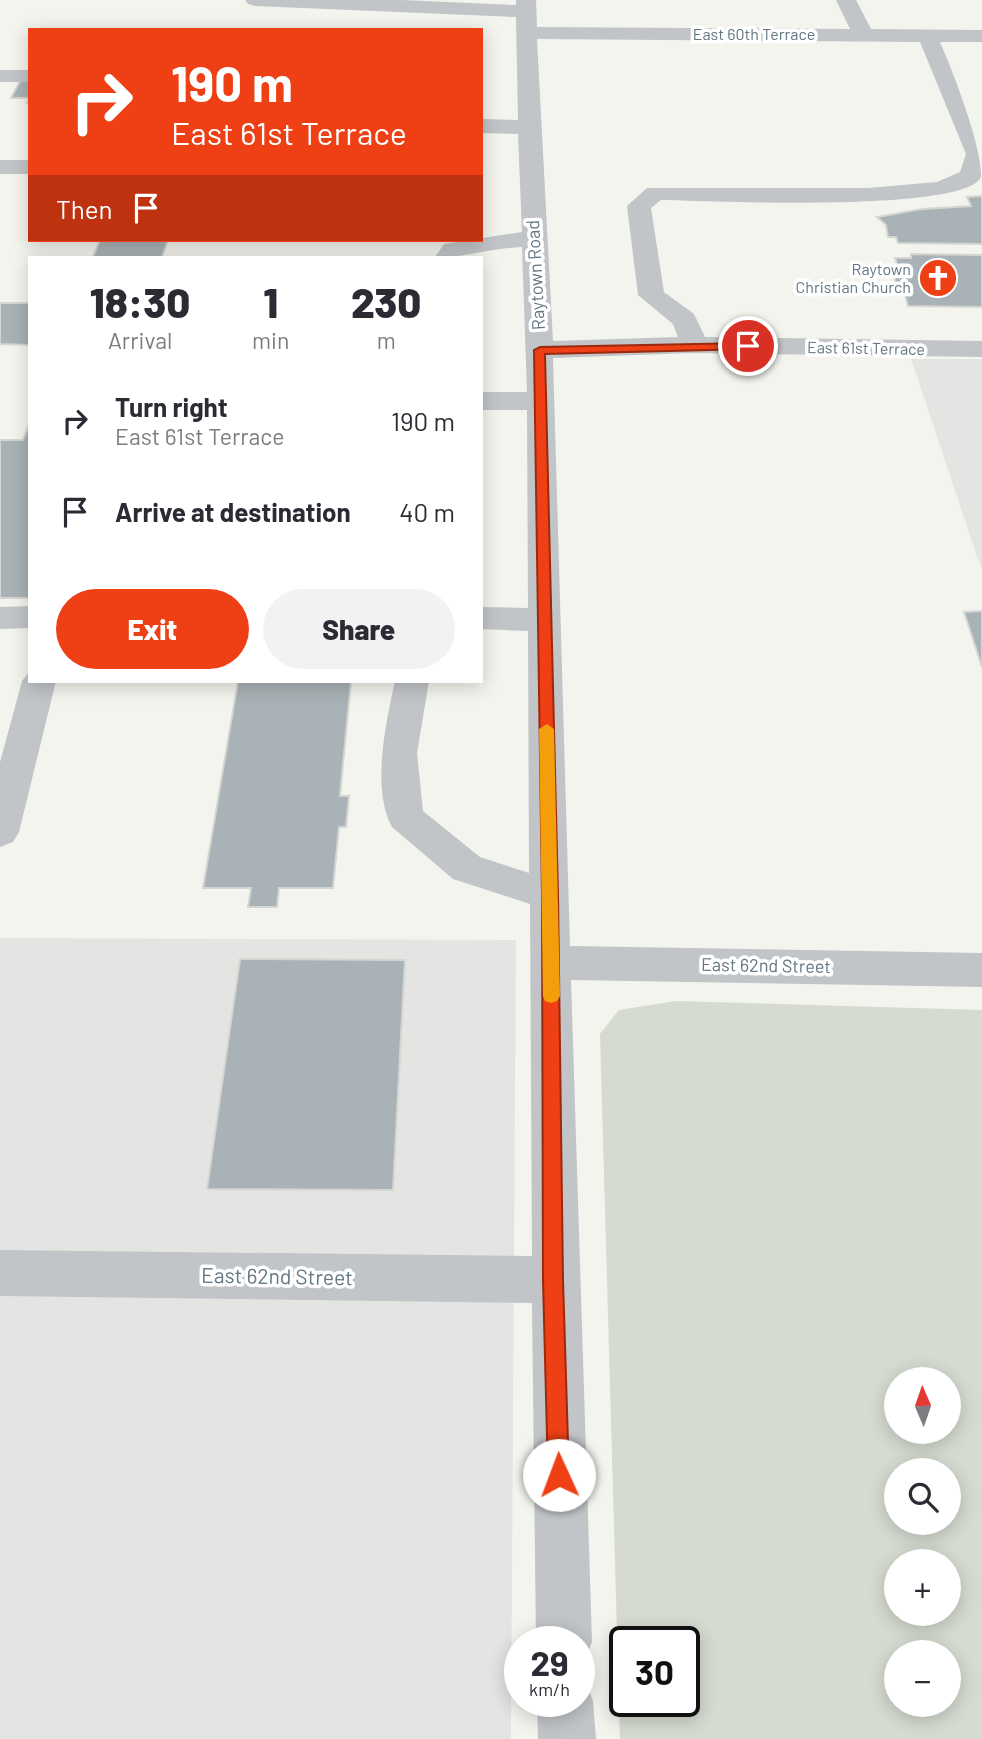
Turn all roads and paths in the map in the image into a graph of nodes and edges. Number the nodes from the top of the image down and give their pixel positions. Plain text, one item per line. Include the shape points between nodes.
1 (255, 0) edge
2 (846, 0) edge
3 (526, 15) edge
4 (863, 34) junction
5 (927, 35) junction
6 (982, 36) edge
7 (0, 76) edge
8 (28, 76) edge
9 (483, 126) edge
10 (528, 128) junction
11 (0, 167) edge
12 (28, 167) edge
13 (534, 239) junction
14 (449, 256) edge
15 (694, 345) junction
16 (982, 349) edge
17 (540, 350) junction
18 (483, 401) edge
19 (541, 401) junction
20 (28, 617) edge
21 (0, 618) edge
22 (483, 618) edge
23 (544, 620) junction
24 (38, 683) edge
25 (412, 683) edge
26 (0, 832) edge
27 (550, 895) junction
28 (551, 963) junction
29 (982, 971) edge
30 (0, 1273) edge
31 (553, 1280) junction
32 (564, 1626) edge
33 (566, 1717) edge
34 (567, 1739) edge

1 - 3 street, East 60th Terrace
2 - 4 street
3 - 4 street, East 60th Terrace
3 - 10 street, Raytown Road
4 - 5 street, East 60th Terrace
5 - 6 street, East 60th Terrace
5 - 15 street via 978,154 970,176 942,189 867,195 655,192 639,206 651,295 685,320
7 - 8 street
9 - 10 street
10 - 13 street, Raytown Road
11 - 12 street
13 - 14 street via 474,244 453,249
13 - 17 street, Raytown Road
15 - 16 street, East 61st Terrace
15 - 17 street, East 61st Terrace
17 - 19 street, Raytown Road
18 - 19 street
19 - 23 street, Raytown Road
20 - 21 street
22 - 23 street
23 - 27 street, Raytown Road
24 - 26 street
25 - 27 street via 399,753 405,817 467,868
27 - 28 street, Raytown Road
28 - 29 street, East 62nd Street
28 - 31 street, Raytown Road
30 - 31 street, East 62nd Street
31 - 32 street, Raytown Road
33 - 34 street

